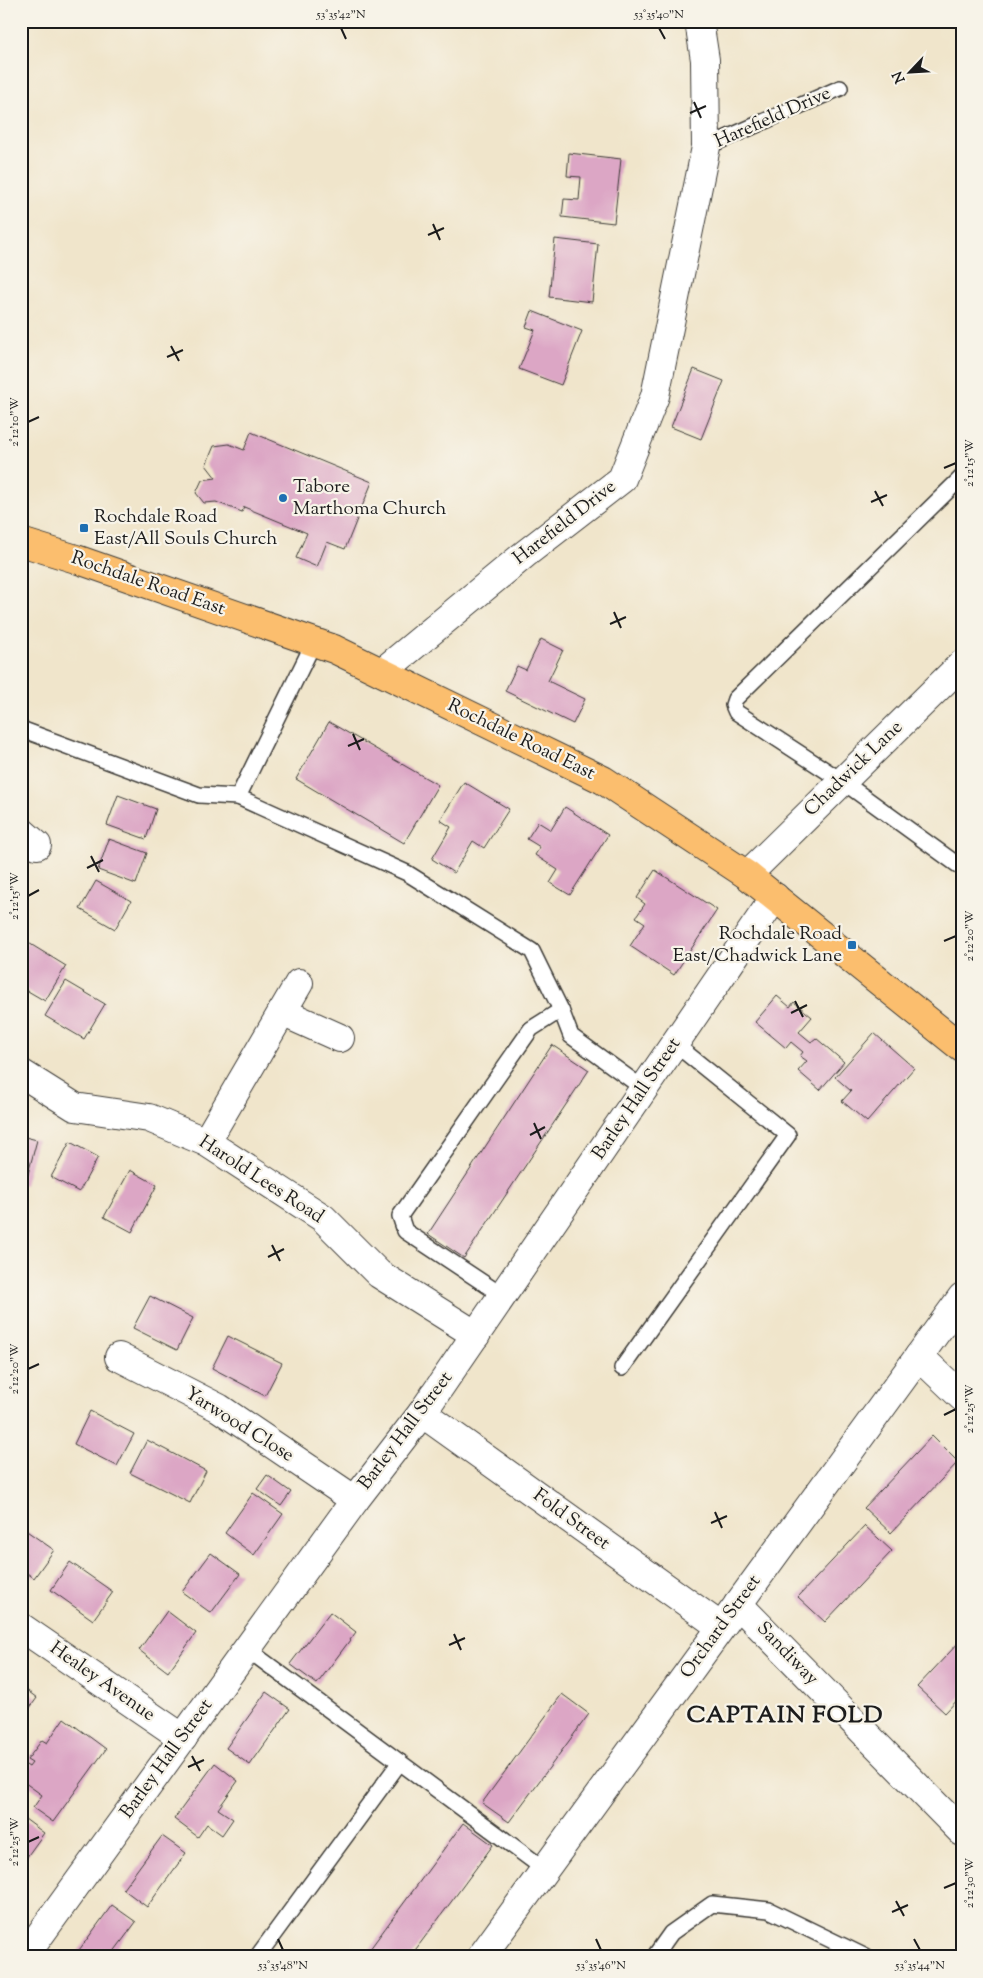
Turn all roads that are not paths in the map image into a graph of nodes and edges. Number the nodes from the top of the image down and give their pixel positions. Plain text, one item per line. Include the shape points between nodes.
1 (699, 21) edge
2 (840, 88) dead end
3 (706, 147) junction
4 (962, 477) edge
5 (21, 542) edge
6 (314, 642) junction
7 (962, 664) edge
8 (382, 672) junction
9 (21, 729) edge
10 (842, 781) junction
11 (238, 797) junction
12 (962, 868) edge
13 (747, 875) junction
14 (775, 897) junction
15 (299, 983) dead end
16 (561, 1010) junction
17 (282, 1012) junction
18 (340, 1038) dead end
19 (675, 1044) junction
20 (962, 1048) edge
21 (21, 1073) edge
22 (644, 1089) junction
23 (206, 1142) junction
24 (502, 1296) junction
25 (962, 1297) edge
26 (476, 1335) junction
27 (919, 1356) junction
28 (119, 1357) dead end
29 (622, 1368) dead end
30 (962, 1397) edge
31 (422, 1413) junction
32 (355, 1500) junction
33 (738, 1604) junction
34 (21, 1627) edge
35 (721, 1627) junction
36 (247, 1649) junction
37 (183, 1738) junction
38 (400, 1762) junction
39 (962, 1832) edge
40 (544, 1870) junction
41 (24, 1957) edge
42 (257, 1957) edge
43 (481, 1957) edge
44 (654, 1957) edge
45 (866, 1957) edge

1 - 3 street, Harefield Drive via 705,60
2 - 3 lane, Harefield Drive
3 - 8 street, Harefield Drive via 655,396 622,479
4 - 10 lane via 735,699 736,712
5 - 6 highway, Rochdale Road East
6 - 8 highway, Rochdale Road East
6 - 11 lane
7 - 10 street, Chadwick Lane
8 - 13 highway, Rochdale Road East via 603,780
9 - 11 lane via 199,795
10 - 12 lane
10 - 13 street, Chadwick Lane
11 - 16 lane via 407,873 532,951
13 - 14 highway, Rochdale Road East
14 - 19 street, Barley Hall Street
14 - 20 highway, Rochdale Road East
15 - 17 street
16 - 22 lane via 571,1036
16 - 24 lane via 531,1029 400,1216 405,1231
17 - 18 street
17 - 23 street
19 - 22 street, Barley Hall Street
19 - 29 lane via 788,1135
21 - 23 street, Harold Lees Road via 75,1107 149,1118
22 - 24 street, Barley Hall Street
23 - 26 street, Harold Lees Road via 324,1218 379,1274
24 - 26 street, Barley Hall Street
25 - 27 street, Orchard Street
26 - 31 street, Barley Hall Street
27 - 30 street
27 - 33 street, Orchard Street
28 - 32 street, Yarwood Close via 219,1408
31 - 32 street, Barley Hall Street
31 - 35 street, Fold Street
32 - 36 street, Barley Hall Street
33 - 35 street, Orchard Street
33 - 39 street, Sandiway
34 - 37 street, Healey Avenue
35 - 40 street, Orchard Street
36 - 37 street, Barley Hall Street
36 - 38 lane
37 - 41 street, Barley Hall Street
38 - 40 lane
38 - 42 lane
40 - 43 street, Orchard Street
44 - 45 lane via 671,1933 712,1904 769,1910

